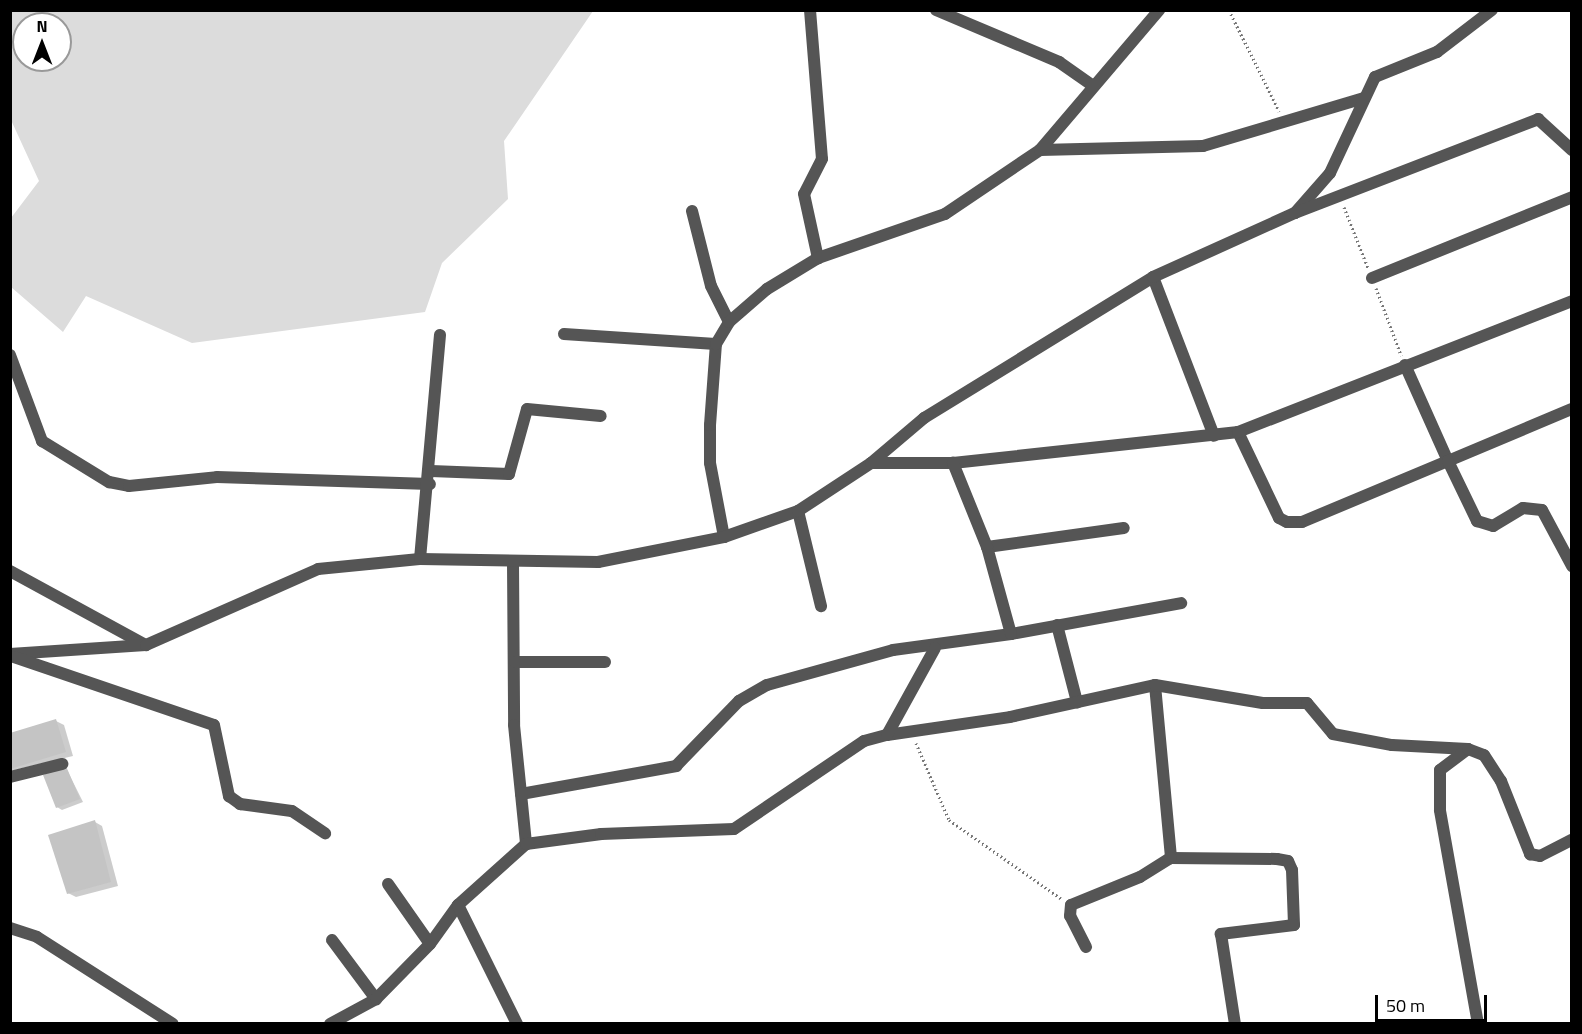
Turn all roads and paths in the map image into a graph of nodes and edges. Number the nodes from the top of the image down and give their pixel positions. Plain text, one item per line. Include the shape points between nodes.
1 (810, 10) edge
2 (936, 10) edge
3 (1159, 10) edge
4 (1229, 10) edge
5 (1492, 10) edge
6 (1091, 84) junction
7 (1364, 98) junction
8 (1284, 121) junction
9 (1040, 150) junction
10 (1572, 150) edge
11 (1572, 197) edge
12 (692, 211) dead end
13 (1295, 213) junction
14 (818, 258) junction
15 (1153, 277) junction
16 (1372, 278) dead end
17 (1572, 301) edge
18 (729, 322) junction
19 (564, 334) dead end
20 (440, 335) dead end
21 (716, 344) junction
22 (10, 355) edge
23 (1405, 365) junction
24 (1572, 409) edge
25 (601, 416) dead end
26 (1238, 432) junction
27 (1214, 436) junction
28 (1448, 461) junction
29 (871, 463) junction
30 (953, 463) junction
31 (430, 477) junction
32 (798, 511) junction
33 (1124, 528) dead end
34 (724, 537) junction
35 (987, 547) junction
36 (420, 560) junction
37 (513, 563) junction
38 (1572, 566) edge
39 (10, 571) edge
40 (1181, 603) dead end
41 (821, 606) dead end
42 (1058, 625) junction
43 (1011, 634) junction
44 (146, 645) junction
45 (935, 648) junction
46 (10, 655) edge
47 (514, 662) junction
48 (605, 662) dead end
49 (1155, 685) junction
50 (1077, 702) junction
51 (912, 733) junction
52 (887, 735) junction
53 (1468, 749) junction
54 (62, 764) dead end
55 (10, 777) edge
56 (521, 794) junction
57 (325, 833) dead end
58 (1572, 840) edge
59 (526, 844) junction
60 (1171, 858) junction
61 (388, 884) dead end
62 (458, 905) junction
63 (1071, 905) junction
64 (10, 928) edge
65 (332, 940) dead end
66 (430, 944) junction
67 (1086, 947) dead end
68 (376, 999) junction
69 (173, 1023) edge
70 (330, 1023) edge
71 (517, 1023) edge
72 (1235, 1023) edge
73 (1478, 1023) edge

1 - 14 street via 822,159 804,194
2 - 6 street via 1059,62
3 - 6 street
4 - 8 path
5 - 7 street via 1437,52 1375,77
6 - 9 street
7 - 8 street
7 - 13 street via 1330,173
8 - 9 street via 1203,146
9 - 14 street via 945,214
10 - 13 street via 1538,119
11 - 16 street
12 - 18 street via 711,286
13 - 15 street
14 - 18 street via 767,289
15 - 27 street
15 - 29 street via 924,418
17 - 23 street
18 - 21 street
19 - 21 street
20 - 31 street
21 - 34 street via 710,463
22 - 31 street via 42,441 109,482 129,486 217,477
23 - 26 street
23 - 28 street
24 - 28 street
25 - 31 street via 527,409 509,474
26 - 27 street
26 - 28 street via 1280,518 1294,524
27 - 30 street
28 - 38 street via 1477,521 1492,526 1522,508 1542,510
29 - 30 street
29 - 32 street
30 - 35 street
31 - 36 street
32 - 34 street
32 - 41 street
33 - 35 street
34 - 37 street via 598,562
35 - 43 street
36 - 37 street
36 - 44 street via 318,569 292,577
37 - 47 street
39 - 44 street
40 - 42 street
42 - 43 street
42 - 50 street
43 - 45 street
44 - 46 street
45 - 52 street
45 - 56 street via 861,657 753,690 676,766
46 - 57 street via 214,725 230,796 240,804 292,811
47 - 48 street
47 - 56 street
49 - 50 street
49 - 53 street via 1263,703 1307,703 1333,734 1392,745
49 - 60 street
50 - 51 street
51 - 52 street
51 - 63 path via 949,820
52 - 59 street via 864,741 720,834 629,832
53 - 58 street via 1494,767 1530,854 1540,856
53 - 73 street via 1440,770 1436,783
54 - 55 street
56 - 59 street
59 - 62 street
60 - 63 street via 1140,877
60 - 72 street via 1277,859 1288,861 1292,870 1294,925 1221,934
61 - 66 street
62 - 66 street
62 - 71 street
63 - 67 street via 1070,916
64 - 69 street via 37,937
65 - 68 street
66 - 68 street
68 - 70 street

